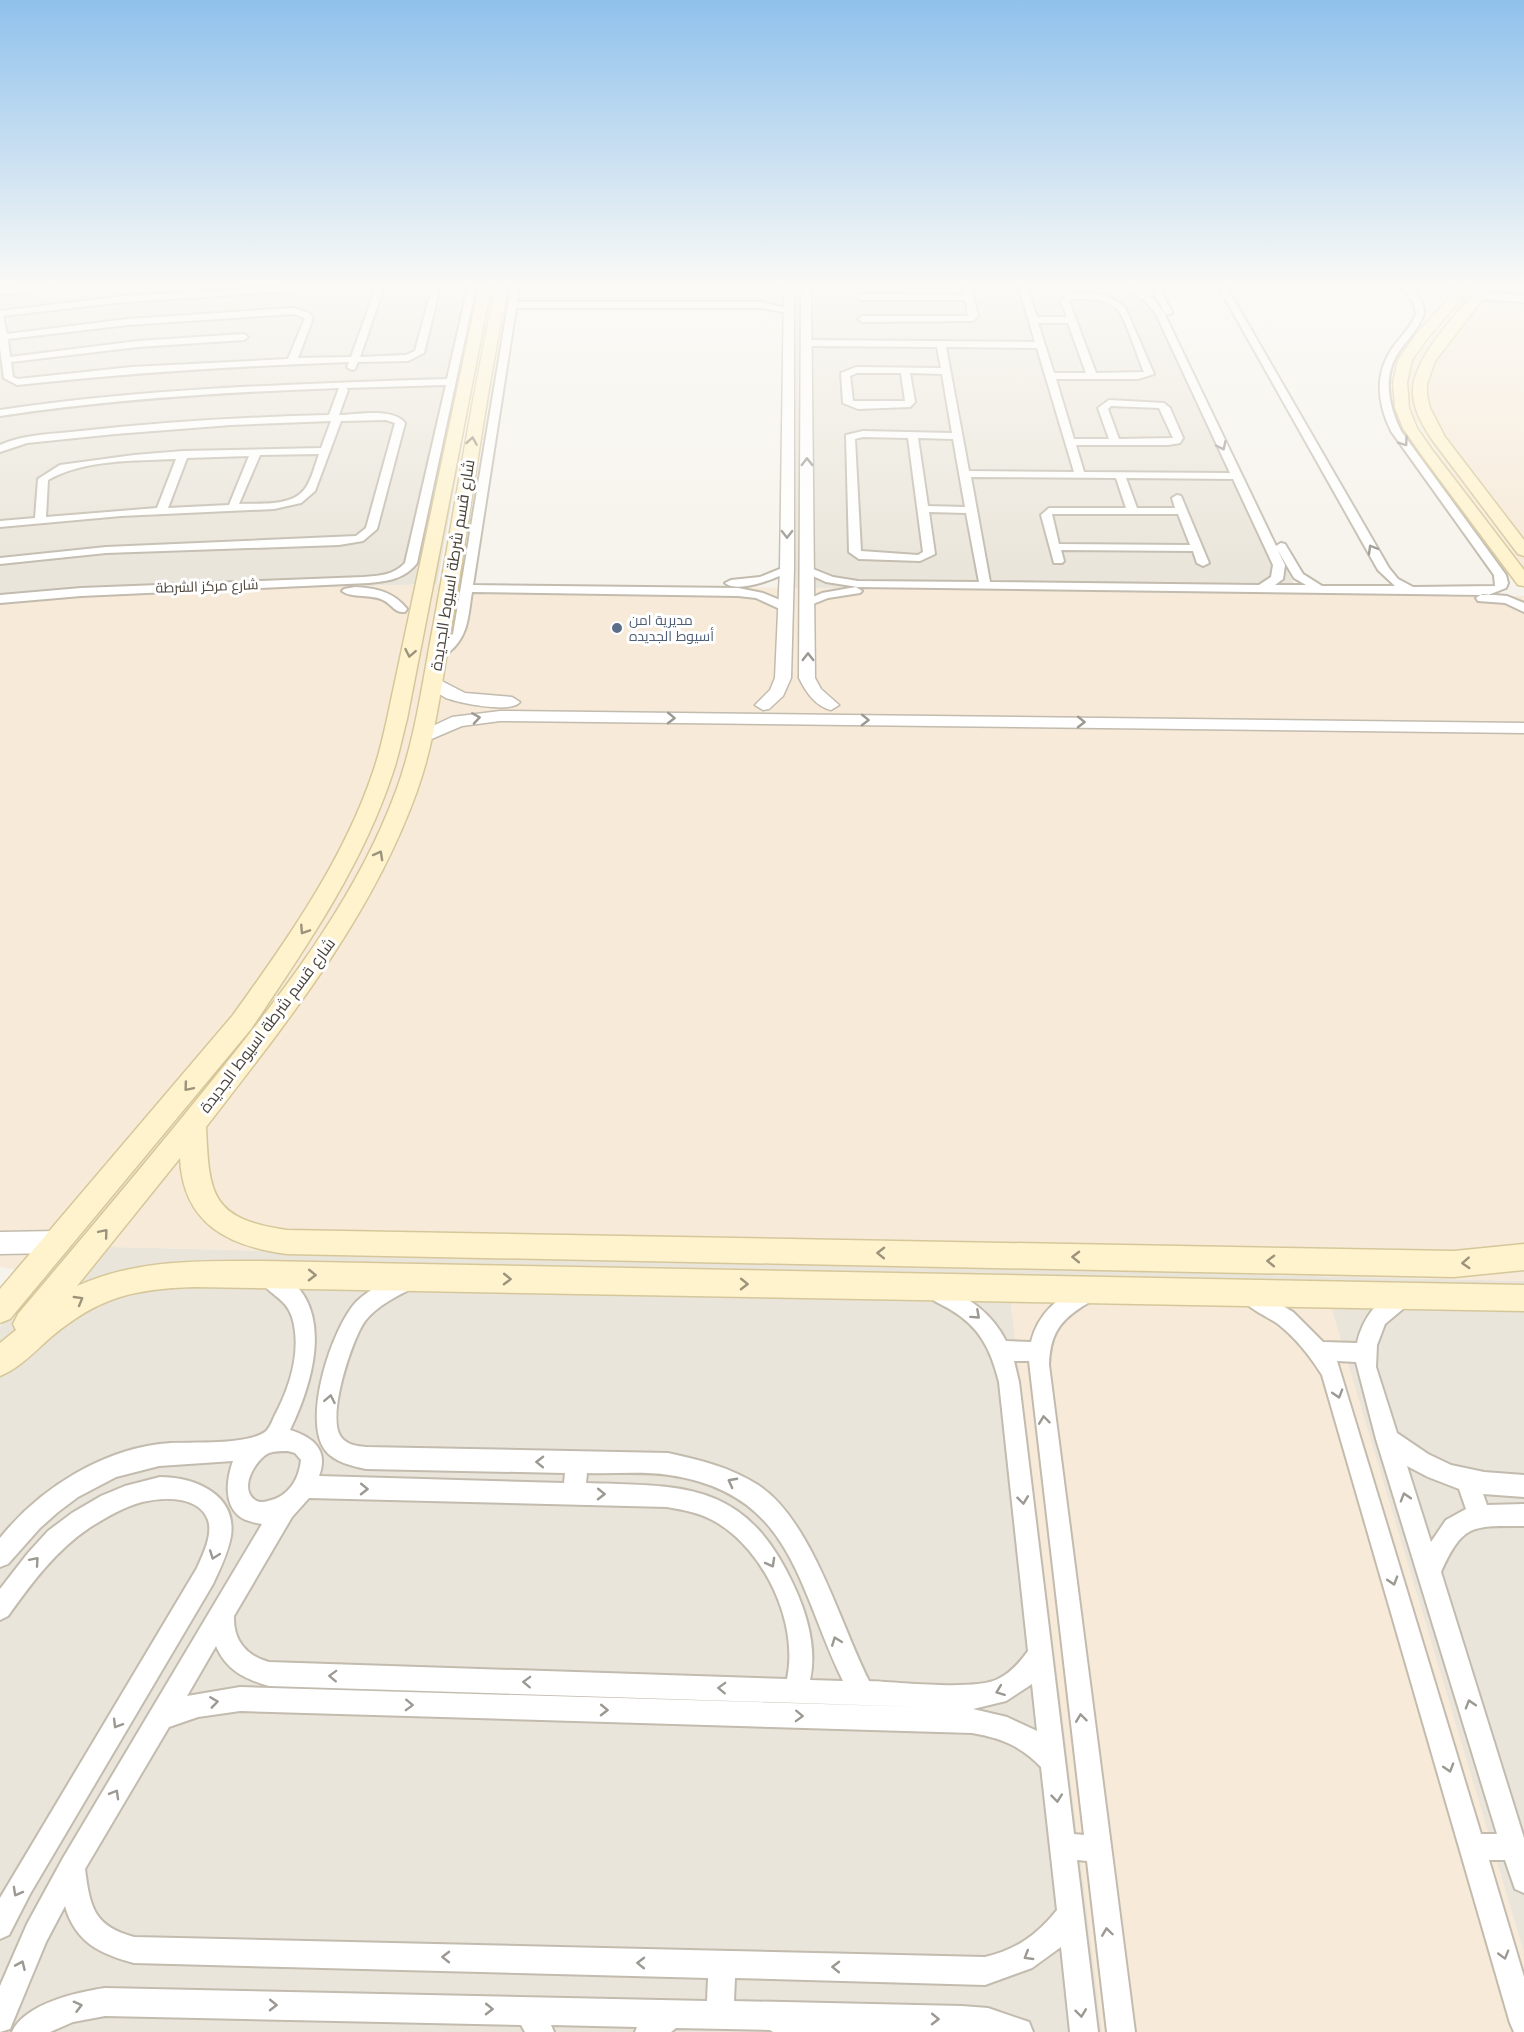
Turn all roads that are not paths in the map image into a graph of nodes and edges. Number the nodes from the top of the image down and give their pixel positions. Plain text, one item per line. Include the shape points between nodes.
1 (346, 382) edge
2 (451, 382) edge
3 (468, 382) edge
4 (477, 382) edge
5 (493, 382) edge
6 (788, 382) edge
7 (806, 382) edge
8 (846, 382) edge
9 (907, 382) edge
10 (948, 382) edge
11 (1052, 382) edge
12 (1198, 382) edge
13 (1198, 382) edge
14 (1270, 382) edge
15 (1273, 382) edge
16 (1384, 382) edge
17 (1401, 382) edge
18 (1420, 382) edge
19 (450, 385) junction
20 (344, 388) junction
21 (281, 390) junction
22 (0, 413) edge
23 (335, 418) junction
24 (0, 419) edge
25 (1297, 427) junction
26 (913, 435) junction
27 (958, 436) junction
28 (1070, 442) junction
29 (1115, 442) junction
30 (0, 448) edge
31 (444, 450) junction
32 (325, 451) junction
33 (256, 452) junction
34 (183, 454) junction
35 (965, 474) junction
36 (1080, 475) junction
37 (1120, 475) junction
38 (1237, 476) junction
39 (787, 493) junction
40 (807, 493) junction
41 (1177, 498) dead end
42 (1256, 504) junction
43 (1466, 506) junction
44 (1490, 506) junction
45 (233, 507) junction
46 (439, 509) junction
47 (923, 509) junction
48 (162, 510) junction
49 (972, 510) junction
50 (1133, 511) junction
51 (1182, 511) junction
52 (40, 518) junction
53 (0, 524) edge
54 (464, 527) junction
55 (1491, 537) junction
56 (1472, 538) junction
57 (423, 545) junction
58 (1054, 547) junction
59 (1197, 548) junction
60 (1524, 551) edge
61 (0, 561) edge
62 (1058, 561) dead end
63 (1203, 563) dead end
64 (787, 569) junction
65 (808, 570) junction
66 (464, 578) junction
67 (1524, 581) edge
68 (985, 585) junction
69 (926, 588) junction
70 (1263, 588) junction
71 (1318, 589) junction
72 (1366, 589) junction
73 (1411, 590) junction
74 (1147, 591) junction
75 (1490, 595) junction
76 (0, 599) edge
77 (808, 602) junction
78 (786, 607) junction
79 (1524, 608) edge
80 (0, 609) edge
81 (410, 609) junction
82 (432, 681) junction
83 (763, 705) junction
84 (831, 705) junction
85 (1524, 713) edge
86 (1038, 715) junction
87 (1524, 728) edge
88 (422, 738) junction
89 (335, 879) junction
90 (364, 882) junction
91 (321, 904) junction
92 (350, 910) junction
93 (193, 1124) junction
94 (268, 1240) junction
95 (57, 1242) junction
96 (0, 1243) edge
97 (696, 1250) junction
98 (1524, 1257) edge
99 (263, 1274) junction
100 (415, 1277) junction
101 (696, 1283) junction
102 (926, 1287) junction
103 (1094, 1290) junction
104 (1244, 1293) junction
105 (1405, 1296) junction
106 (1524, 1298) edge
107 (0, 1310) edge
108 (1002, 1351) junction
109 (1318, 1351) junction
110 (1039, 1352) junction
111 (1365, 1353) junction
112 (0, 1360) edge
113 (1387, 1439) junction
114 (331, 1441) junction
115 (275, 1442) junction
116 (577, 1462) junction
117 (309, 1480) junction
118 (1467, 1481) junction
119 (1524, 1486) edge
120 (196, 1493) junction
121 (574, 1494) junction
122 (240, 1500) junction
123 (284, 1509) junction
124 (1524, 1515) edge
125 (1480, 1516) junction
126 (221, 1523) junction
127 (0, 1556) edge
128 (1429, 1572) junction
129 (0, 1608) edge
130 (222, 1611) junction
131 (1041, 1652) junction
132 (796, 1691) junction
133 (862, 1693) junction
134 (159, 1719) junction
135 (1053, 1762) junction
136 (1472, 1846) junction
137 (1062, 1847) junction
138 (1096, 1848) junction
139 (1514, 1848) junction
140 (72, 1867) junction
141 (1524, 1880) edge
142 (1069, 1916) junction
143 (0, 1926) edge
144 (722, 1964) junction
145 (2, 2010) edge
146 (673, 2013) junction
147 (720, 2014) junction
148 (534, 2021) edge
149 (1524, 2023) edge
150 (785, 2024) edge
151 (889, 2025) edge
152 (26, 2032) edge
153 (649, 2032) edge
154 (1019, 2032) edge
155 (1084, 2032) edge
156 (1120, 2032) edge

1 - 20 street
2 - 19 street
3 - 31 main road, شارع قسم شرطة اسيوط الجديدة
54 -> 4 main road, شارع قسم شرطة اسيوط الجديدة
5 - 54 street
6 - 39 street
40 -> 7 street
8 - 9 street via 848,403 858,406 907,405 910,402
10 - 27 street
11 - 28 street
12 -> 38 street
13 - 42 street
14 - 25 street
15 - 25 street
16 -> 56 street via 1386,410 1396,430
17 - 43 main road via 1402,408 1410,428
18 - 44 main road via 1423,409 1432,428
19 - 20 street
19 - 31 street
20 - 21 street
20 - 23 street
21 - 22 street via 133,395
21 - 24 street via 153,399
23 - 30 street via 124,429
23 - 32 street
23 - 61 street via 386,417 400,423 371,529 359,539 106,550
25 - 72 street via 1376,578
73 -> 25 street via 1384,570
26 - 27 street
26 - 47 street
26 - 47 street via 860,434 849,439 855,552 867,558 927,557
27 - 35 street
28 - 29 street
28 - 36 street
29 - 29 street via 1168,442 1178,438 1161,405 1109,403 1103,408
31 - 46 main road, شارع قسم شرطة اسيوط الجديدة
31 - 57 street
32 - 33 street
32 - 45 street via 305,496 286,504
33 - 34 street
33 - 45 street
34 - 48 street
34 - 52 street via 78,464 51,472 41,483
35 - 36 street
35 - 49 street
36 - 37 street
37 - 38 street
37 - 50 street
38 - 42 street
39 - 40 street
39 -> 64 street
40 - 65 street
41 - 51 street
42 - 70 street via 1280,570 1274,582
42 - 71 street via 1292,569
43 - 44 main road
43 - 55 main road
44 - 60 main road
45 - 48 street
46 - 54 main road
46 - 57 main road, شارع قسم شرطة اسيوط الجديدة
47 - 49 street
48 - 52 street
49 - 68 street
50 - 51 street
50 - 58 street via 1049,511 1046,515
51 - 59 street
52 - 53 street
54 - 57 main road
54 - 66 main road, شارع قسم شرطة اسيوط الجديدة
55 - 56 main road
55 - 67 main road
56 - 75 street via 1500,575 1500,588
57 - 76 street, شارع مركز الشرطة via 410,565 397,574 363,580
57 - 81 main road, شارع قسم شرطة اسيوط الجديدة
58 - 59 street
58 - 62 street
59 - 63 street
64 - 66 street via 762,580 741,583
64 - 78 street
65 - 69 street via 849,583
65 - 77 street
66 - 78 street via 738,592 769,598
66 - 82 main road, شارع قسم شرطة اسيوط الجديدة
68 - 69 street
68 - 74 street
69 - 74 street
69 - 77 street via 847,591
70 - 71 street
70 - 74 street
71 - 72 street
72 - 73 street
73 - 75 street
74 - 75 street
75 - 79 street
84 -> 77 street via 808,683
78 - 83 street via 782,683
80 - 81 street, شارع مركز الشرطة via 88,601 361,590 382,594
81 -> 89 main road, شارع قسم شرطة اسيوط الجديدة via 398,718 383,772
82 - 83 street via 448,693 478,701
82 - 88 main road, شارع قسم شرطة اسيوط الجديدة
83 - 84 street
84 - 86 street
85 - 86 street
86 -> 87 street
88 -> 86 street via 458,721 500,716
90 -> 88 main road, شارع قسم شرطة اسيوط الجديدة via 396,817
89 - 90 main road via 342,885
89 - 91 main road, شارع قسم شرطة اسيوط الجديدة
90 - 92 main road, شارع قسم شرطة اسيوط الجديدة
91 - 92 main road via 336,902
91 -> 95 main road, شارع قسم شرطة اسيوط الجديدة via 242,1022
92 - 93 main road, شارع قسم شرطة اسيوط الجديدة via 286,1005
93 - 94 main road via 194,1169 202,1197 235,1229
112 -> 93 main road, شارع قسم شرطة اسيوط الجديدة
94 - 97 main road
94 - 99 main road via 254,1261
95 - 96 street
95 - 107 main road, شارع قسم شرطة اسيوط الجديدة
98 -> 97 main road via 1454,1264
97 - 101 main road
99 -> 100 main road
112 -> 99 main road via 70,1305 115,1284 158,1276
99 - 115 street via 292,1296 306,1330 299,1384
100 -> 101 main road
114 -> 100 street via 327,1416 348,1328 371,1302
101 -> 102 main road
102 - 103 main road
102 -> 108 street via 971,1310 989,1328
103 - 104 main road
103 - 110 street via 1054,1314 1044,1329
104 - 105 main road
104 - 109 street via 1281,1313
105 - 106 main road
105 - 111 street via 1376,1317
108 - 110 street
108 -> 131 street via 1010,1382
109 - 111 street
109 -> 136 street via 1335,1383
138 -> 110 street
111 - 113 street
113 - 118 street via 1424,1465
128 -> 113 street
114 - 115 street
116 -> 114 street via 366,1458 345,1453
114 - 117 street
115 - 117 street via 306,1449 312,1465
115 - 122 street via 242,1464 236,1486
115 - 127 street via 213,1453 160,1455 110,1469 43,1510
116 - 121 street
133 -> 116 street via 841,1654 798,1545 777,1517 751,1493 732,1481 690,1467
117 -> 121 street
117 - 123 street
118 - 119 street
118 - 125 street
120 - 122 street
120 - 126 street via 213,1505
129 -> 120 street via 39,1556 99,1510 141,1492 162,1488
121 -> 132 street via 690,1500 712,1507 751,1535 778,1577 799,1636 802,1669
122 - 123 street via 260,1513
122 - 126 street
123 - 130 street
124 - 125 street
125 - 128 street via 1467,1518 1448,1532
126 -> 143 street via 216,1550 199,1587
139 -> 128 street
132 -> 130 street via 269,1674 249,1668 232,1655 221,1627
130 - 134 street
131 -> 133 street via 1014,1685 989,1695
131 - 135 street
132 - 133 street
134 -> 135 street via 199,1704 240,1699 972,1721 1007,1727 1024,1735
140 -> 134 street
135 -> 137 street
136 - 139 street
136 -> 149 street
137 - 138 street
137 - 142 street
156 -> 138 street
139 - 141 street
144 -> 140 street via 134,1950 97,1937 84,1923 76,1904
145 -> 140 street via 36,1933
142 -> 144 street via 1049,1940 1024,1959 985,1971
142 -> 155 street
144 - 147 street
146 - 147 street
146 - 148 street
146 - 153 street
147 - 150 street
152 -> 148 street via 60,2011 105,2002
150 - 151 street
151 -> 154 street via 988,2022

